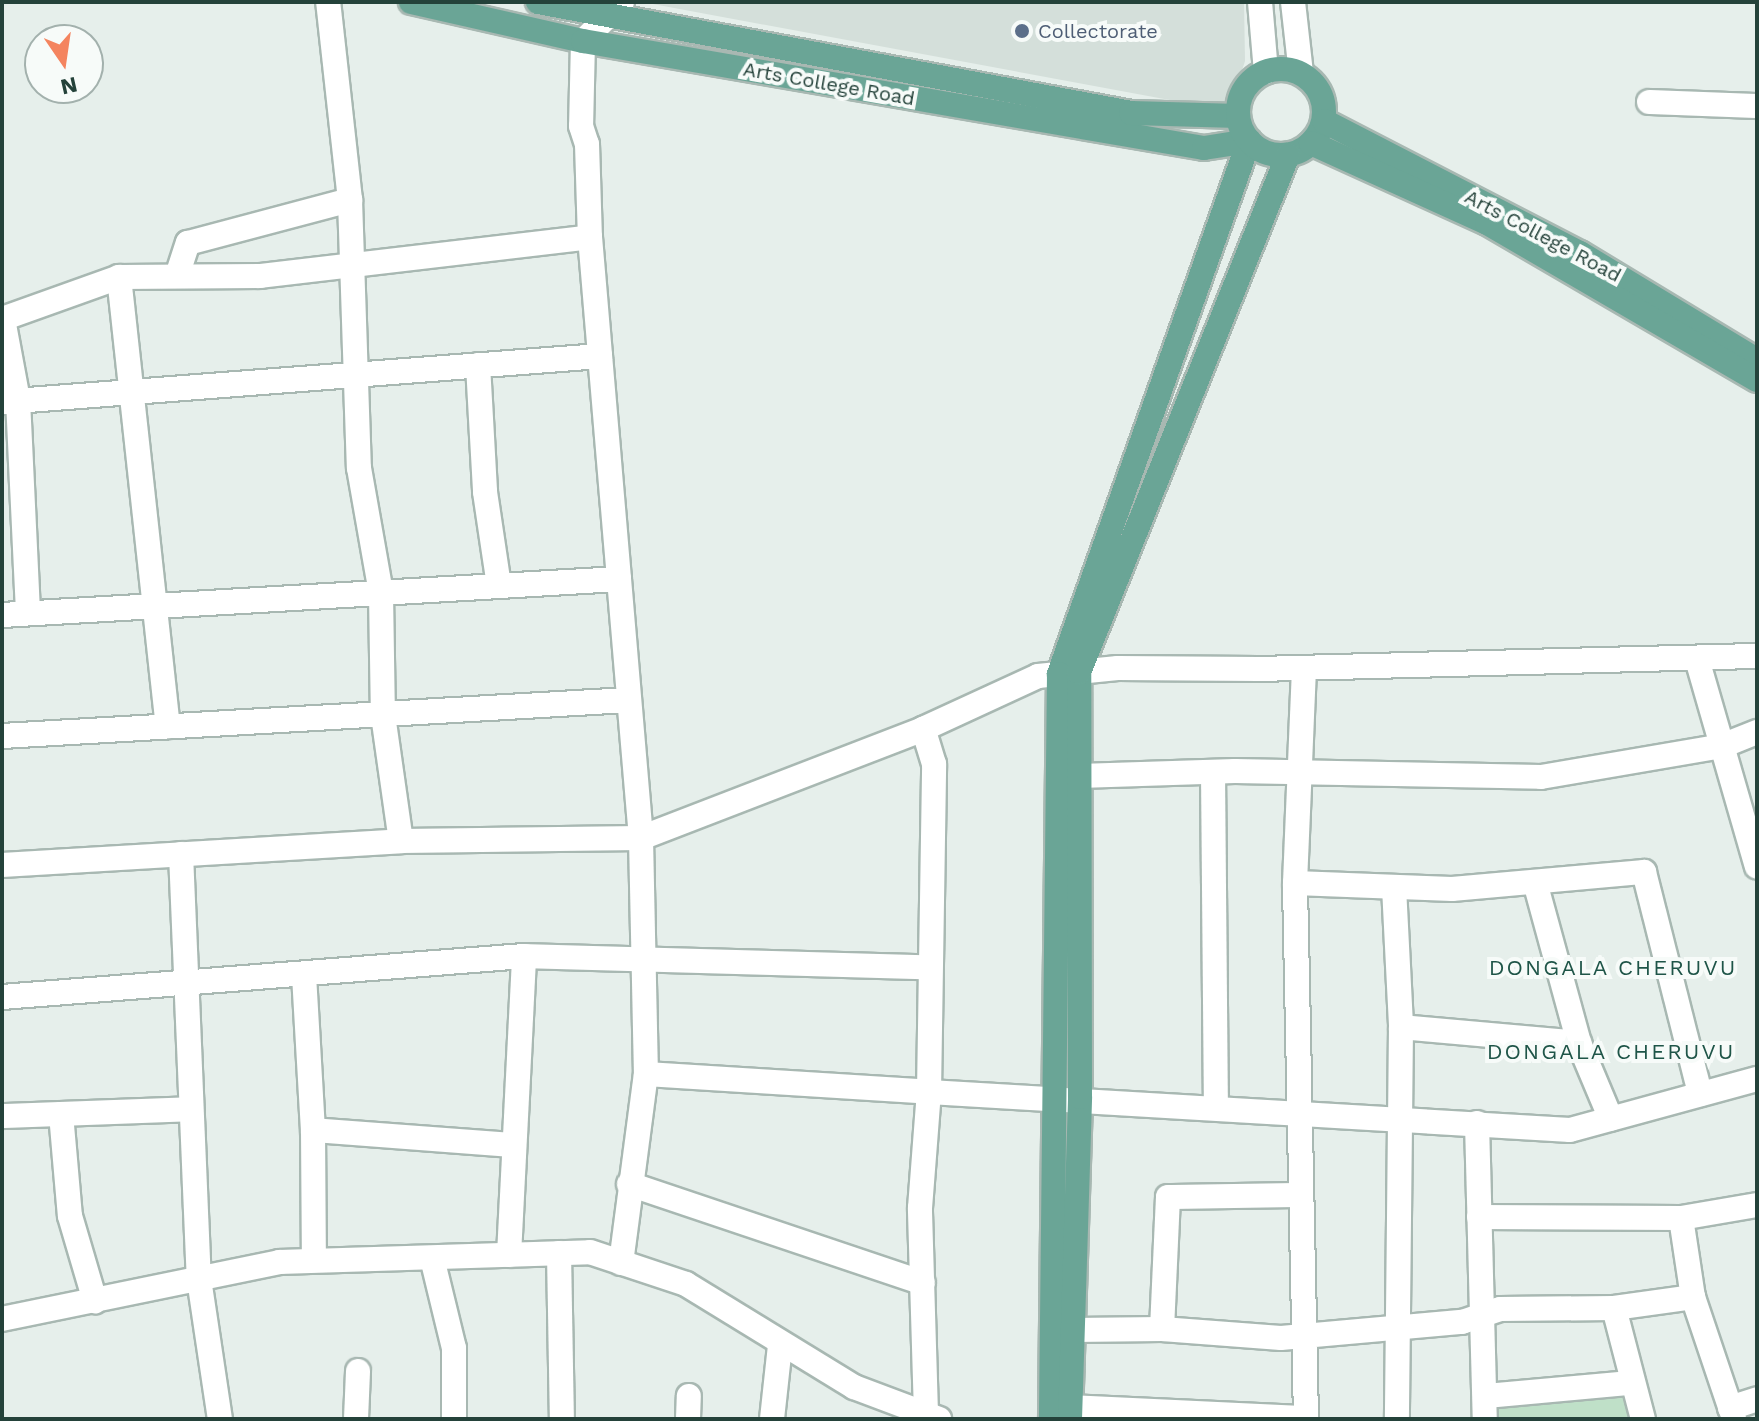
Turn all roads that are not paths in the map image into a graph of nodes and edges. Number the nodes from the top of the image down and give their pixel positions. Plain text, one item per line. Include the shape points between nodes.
1 (328, 2) edge
2 (411, 2) edge
3 (538, 2) edge
4 (1260, 2) edge
5 (1293, 2) edge
6 (615, 9) edge
7 (583, 41) junction
8 (1266, 72) junction
9 (1301, 73) junction
10 (1649, 102) dead end
11 (1757, 106) edge
12 (1238, 116) junction
13 (1324, 121) junction
14 (1249, 141) junction
15 (1311, 143) junction
16 (1288, 155) junction
17 (350, 200) junction
18 (590, 237) junction
19 (352, 265) junction
20 (177, 276) junction
21 (119, 277) junction
22 (3, 319) edge
23 (600, 356) junction
24 (1757, 360) edge
25 (478, 365) junction
26 (356, 375) junction
27 (1757, 380) edge
28 (135, 390) junction
29 (10, 401) edge
30 (619, 579) junction
31 (499, 586) junction
32 (381, 593) junction
33 (156, 606) junction
34 (28, 613) junction
35 (2, 615) edge
36 (1757, 656) edge
37 (1697, 659) junction
38 (1304, 668) junction
39 (1069, 673) junction
40 (628, 700) junction
41 (384, 713) junction
42 (168, 726) junction
43 (923, 729) junction
44 (1757, 732) edge
45 (2, 736) edge
46 (1722, 746) junction
47 (1213, 772) junction
48 (1301, 772) junction
49 (1079, 776) junction
50 (641, 838) junction
51 (401, 841) junction
52 (181, 854) junction
53 (2, 865) edge
54 (1757, 867) edge
55 (1535, 882) junction
56 (1295, 883) junction
57 (1394, 887) junction
58 (524, 956) junction
59 (644, 959) junction
60 (930, 967) junction
61 (304, 975) junction
62 (185, 984) junction
63 (2, 997) edge
64 (1401, 1027) junction
65 (1579, 1043) junction
66 (646, 1074) junction
67 (1757, 1079) edge
68 (929, 1092) junction
69 (1700, 1094) junction
70 (1068, 1096) junction
71 (1216, 1106) junction
72 (191, 1109) junction
73 (1302, 1112) junction
74 (61, 1114) junction
75 (2, 1116) edge
76 (1396, 1118) junction
77 (1611, 1119) junction
78 (1477, 1123) junction
79 (313, 1130) junction
80 (513, 1145) junction
81 (629, 1184) junction
82 (1300, 1195) junction
83 (1757, 1205) edge
84 (1479, 1217) junction
85 (1681, 1218) junction
86 (559, 1253) junction
87 (509, 1255) junction
88 (432, 1258) junction
89 (314, 1260) junction
90 (621, 1263) junction
91 (199, 1279) junction
92 (923, 1283) junction
93 (1693, 1297) junction
94 (95, 1301) junction
95 (1614, 1308) junction
96 (1483, 1314) junction
97 (2, 1319) edge
98 (1396, 1327) junction
99 (1162, 1329) junction
100 (1073, 1330) junction
101 (1303, 1335) junction
102 (780, 1345) junction
103 (358, 1371) dead end
104 (1630, 1383) junction
105 (1757, 1399) edge
106 (1486, 1408) edge
107 (1732, 1413) edge
108 (1064, 1415) edge
109 (933, 1417) edge
110 (1306, 1418) edge
111 (220, 1419) edge
112 (356, 1419) edge
113 (454, 1419) edge
114 (562, 1419) edge
115 (772, 1419) edge
116 (1397, 1419) edge
117 (1643, 1419) edge

1 - 17 street
2 - 7 main road, Arts College Road
3 - 6 main road
4 - 8 street
5 - 9 street
6 - 7 street
6 - 12 main road via 1131,113
7 - 14 main road, Arts College Road via 1204,148
7 - 18 street via 581,126 587,144
8 - 9 main road
8 - 12 main road via 1244,89
9 - 13 main road via 1320,93
10 - 11 street
12 - 14 main road
13 - 15 main road
13 - 24 main road, Arts College Road via 1580,253
14 - 16 main road via 1267,153
14 - 39 main road
15 - 16 main road
15 - 27 main road via 1487,223
16 - 39 main road
17 - 19 street
17 - 20 street via 188,243
18 - 19 street
18 - 23 street
19 - 20 street via 260,276
19 - 26 street
20 - 21 street
21 - 22 street
21 - 28 street
22 - 29 street
23 - 25 street
23 - 30 street
25 - 26 street
25 - 31 street via 485,492
26 - 28 street
26 - 32 street via 359,468
28 - 29 street
28 - 33 street
29 - 34 street
30 - 31 street
30 - 40 street
31 - 32 street
32 - 33 street
32 - 41 street
33 - 34 street
33 - 42 street
34 - 35 street
36 - 37 street
37 - 38 street via 1485,659
37 - 46 street
38 - 39 street
38 - 48 street
39 - 43 street via 1038,676
39 - 49 main road
39 - 70 main road
40 - 41 street
40 - 50 street
41 - 42 street
41 - 51 street
42 - 45 street
43 - 50 street
43 - 60 street via 934,764
44 - 46 street
46 - 48 street via 1541,777
46 - 54 street
47 - 48 street
47 - 49 street
47 - 71 street
48 - 56 street
49 - 70 main road
50 - 51 street
50 - 59 street
51 - 52 street
52 - 53 street
52 - 62 street
55 - 57 street via 1452,889
55 - 65 street
55 - 69 street via 1644,872
56 - 57 street
56 - 73 street
57 - 64 street
58 - 59 street
58 - 61 street
58 - 80 street
59 - 60 street
59 - 66 street
60 - 68 street
61 - 62 street
61 - 79 street
62 - 63 street
62 - 72 street
64 - 65 street
64 - 76 street
65 - 77 street
66 - 68 street
66 - 81 street
67 - 69 street
68 - 70 street
68 - 92 street via 920,1208
69 - 77 street
70 - 71 street
70 - 100 main road
70 - 108 main road
71 - 73 street
72 - 74 street
72 - 91 street
73 - 76 street
73 - 82 street
74 - 75 street
74 - 94 street via 70,1216
76 - 78 street
76 - 98 street
77 - 78 street via 1570,1130
78 - 84 street
79 - 80 street
79 - 89 street
80 - 87 street
81 - 90 street
81 - 92 street
82 - 99 street via 1168,1197
82 - 101 street
83 - 85 street
84 - 85 street
84 - 96 street
85 - 93 street
86 - 87 street
86 - 90 street via 590,1252
86 - 114 street
87 - 88 street
88 - 89 street
88 - 113 street via 454,1348
89 - 91 street
90 - 102 street via 686,1284
91 - 94 street
91 - 111 street
92 - 109 street
93 - 95 street
93 - 107 street
94 - 97 street
95 - 96 street via 1500,1309
95 - 104 street
96 - 98 street via 1462,1322
96 - 106 street
98 - 101 street
98 - 116 street
99 - 100 street
99 - 101 street
100 - 108 main road
101 - 110 street
102 - 109 street via 854,1387
102 - 115 street
103 - 112 street
104 - 106 street
104 - 117 street
105 - 107 street
108 - 110 street

